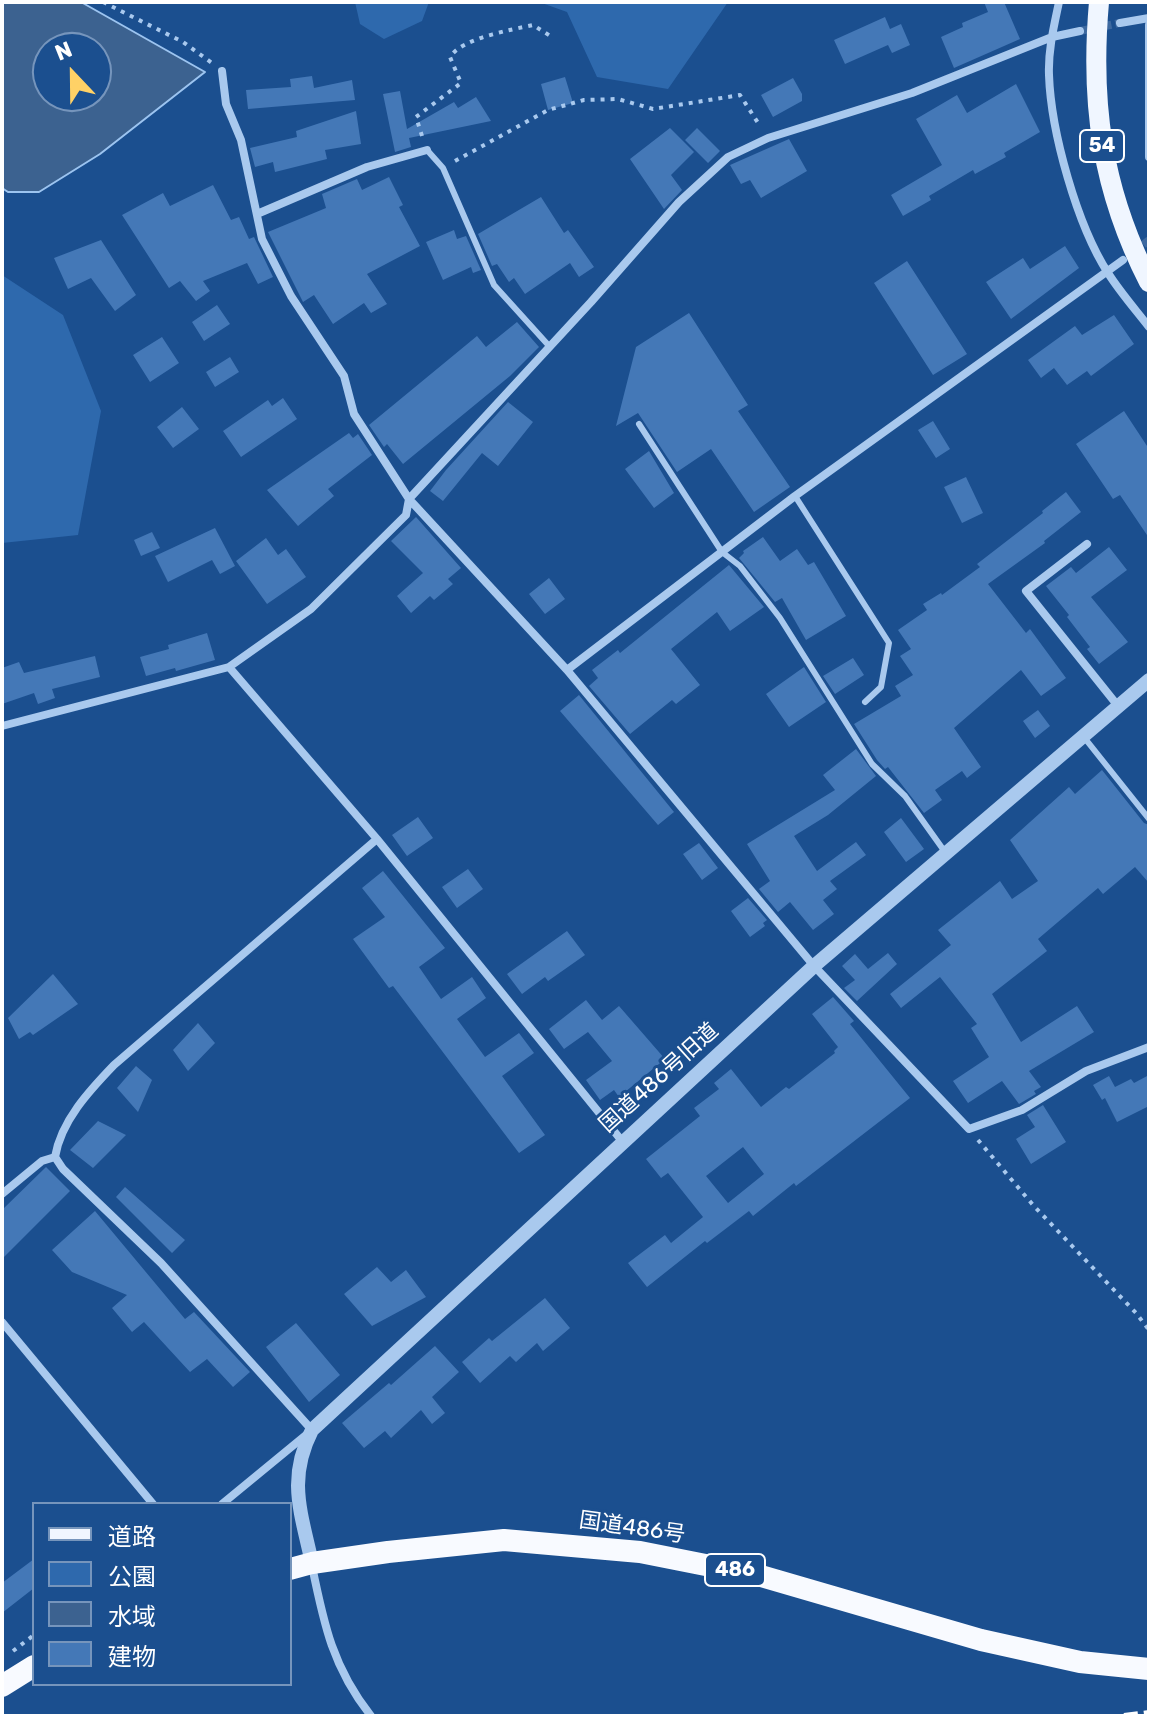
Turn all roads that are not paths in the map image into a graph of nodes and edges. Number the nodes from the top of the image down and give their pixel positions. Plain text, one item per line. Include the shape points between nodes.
1 (1059, 2) edge
2 (1099, 2) edge
3 (1149, 18) edge
4 (1120, 23) tunnel mouth
5 (1149, 25) edge
6 (1080, 31) tunnel mouth
7 (1052, 37) junction
8 (222, 71) road end
9 (427, 150) joint
10 (1149, 157) edge
11 (257, 214) junction
12 (1123, 260) tunnel mouth
13 (1107, 273) junction
14 (1149, 282) edge
15 (1149, 327) edge
16 (550, 347) junction
17 (639, 424) dead end
18 (795, 496) junction
19 (409, 499) junction
20 (1087, 544) dead end
21 (722, 552) junction
22 (229, 667) junction
23 (567, 670) junction
24 (1149, 680) edge
25 (865, 702) dead end
26 (1118, 706) junction
27 (2, 726) edge
28 (1083, 736) junction
29 (1149, 819) edge
30 (377, 839) junction
31 (946, 852) junction
32 (814, 966) junction
33 (1149, 1047) edge
34 (622, 1141) junction
35 (55, 1157) junction
36 (2, 1194) edge
37 (2, 1322) edge
38 (312, 1430) junction
39 (151, 1502) edge
40 (224, 1502) edge
41 (301, 1566) edge
42 (32, 1667) edge
43 (1149, 1669) edge
44 (2, 1686) edge
45 (371, 1716) edge

1 - 7 street
2 - 14 main road, 54 via 1095,66 1100,140 1121,221
3 - 4 street
5 - 10 street
6 - 7 street
7 - 13 street via 1049,75 1058,144 1082,220
7 - 16 street via 728,157 679,202
8 - 11 street
9 - 11 street via 367,167
9 - 16 lane via 443,168 494,285
11 - 19 street via 262,239 291,296 344,376 354,414
12 - 13 street
13 - 15 street
13 - 18 street
16 - 19 street
17 - 21 lane
18 - 21 street
18 - 25 lane via 889,643 881,687
19 - 22 street via 406,515 321,599
19 - 23 street
20 - 26 street via 1026,591
21 - 23 street
21 - 31 lane via 740,566 780,618 872,764 905,796
22 - 27 street
22 - 30 street
23 - 32 street
24 - 26 street, 国道486号旧道
26 - 28 street, 国道486号旧道
28 - 29 lane
28 - 31 street, 国道486号旧道
30 - 34 street
30 - 35 street via 114,1065 66,1126
31 - 32 street, 国道486号旧道
32 - 33 street via 969,1129 1022,1110 1086,1071
32 - 34 street, 国道486号旧道
34 - 38 street, 国道486号旧道
35 - 36 street via 42,1161
35 - 38 street via 161,1263
37 - 39 street
38 - 40 street
38 - 41 street, 国道486号旧道 via 300,1452 297,1486
41 - 43 highway, 国道486号 / 486 via 504,1540 640,1552 761,1576 981,1640 1080,1662
41 - 45 street via 318,1596 339,1668
42 - 44 highway

